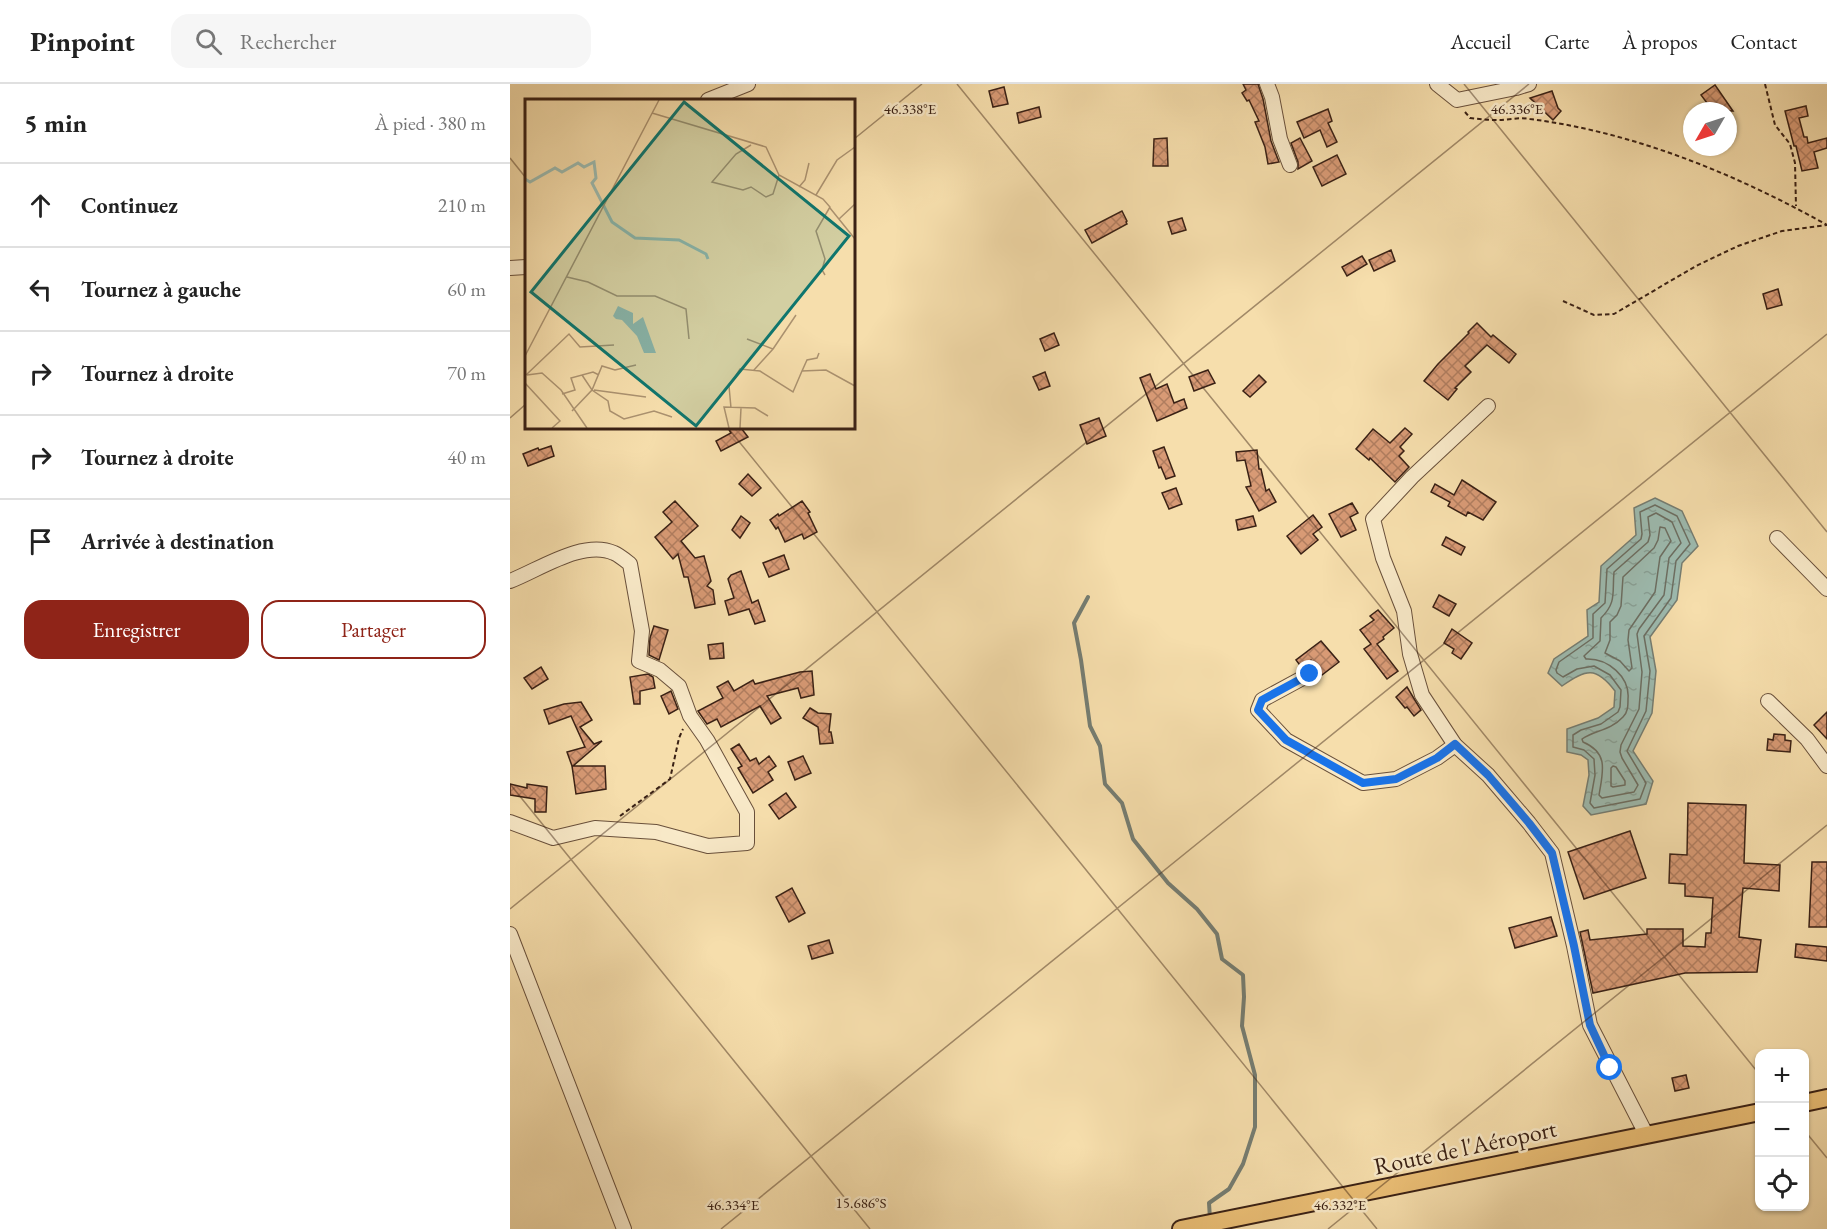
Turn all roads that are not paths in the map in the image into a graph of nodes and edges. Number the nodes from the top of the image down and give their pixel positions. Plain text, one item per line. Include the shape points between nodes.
1 (748, 84) edge
2 (1267, 84) edge
3 (1437, 84) edge
4 (1529, 84) edge
5 (710, 99) edge
6 (1290, 165) dead end
7 (525, 267) edge
8 (510, 268) edge
9 (1488, 406) dead end
10 (1777, 538) dead end
11 (510, 581) edge
12 (1827, 589) edge
13 (1310, 674) dead end
14 (1768, 700) dead end
15 (1455, 744) junction
16 (1827, 766) edge
17 (510, 822) edge
18 (510, 934) edge
19 (1827, 1098) edge
20 (1809, 1102) edge
21 (1755, 1113) edge
22 (1646, 1134) junction
23 (1189, 1227) edge
24 (624, 1229) edge

1 - 5 street
2 - 6 street
3 - 4 street via 1457,100
7 - 8 street
9 - 15 street via 1373,519 1404,611 1410,654 1422,694
10 - 12 street
11 - 17 street via 567,555 592,549 613,552 630,564 642,631 639,661 660,670 679,686 690,716 747,812 747,843 708,846 656,832 595,828 553,838
13 - 15 street via 1262,700 1258,710 1286,740 1363,783 1396,779
14 - 16 street
15 - 22 street via 1488,775 1552,853 1590,1025
18 - 24 street
19 - 20 main road
21 - 22 main road, Route de l'Aéroport
22 - 23 main road, Route de l'Aéroport

